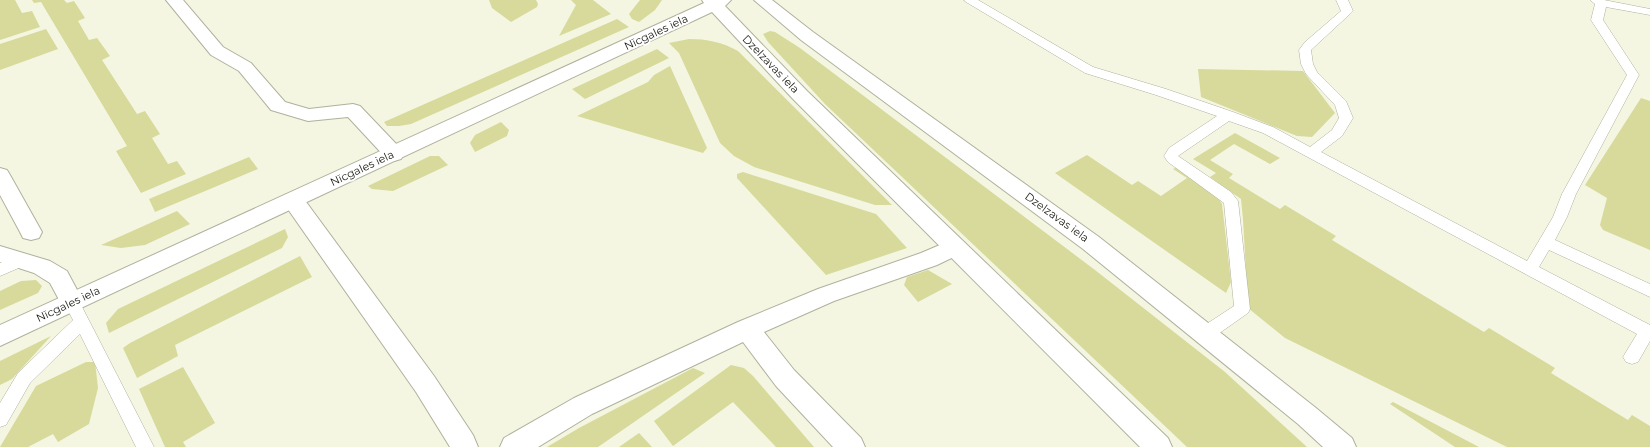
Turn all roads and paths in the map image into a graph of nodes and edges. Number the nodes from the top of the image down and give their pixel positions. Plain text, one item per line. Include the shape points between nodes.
1 (174, 0) edge
2 (762, 0) edge
3 (970, 0) edge
4 (1342, 0) edge
5 (716, 1) edge
6 (1598, 1) edge
7 (1650, 12) edge
8 (1228, 115) junction
9 (1311, 153) junction
10 (394, 154) junction
11 (0, 175) edge
12 (293, 200) junction
13 (31, 232) dead end
14 (1546, 242) junction
15 (954, 247) junction
16 (0, 254) edge
17 (22, 260) junction
18 (1530, 269) junction
19 (0, 270) edge
20 (1650, 291) edge
21 (76, 312) junction
22 (747, 329) junction
23 (1649, 332) edge
24 (1205, 334) junction
25 (0, 336) edge
26 (1632, 357) dead end
27 (0, 419) edge
28 (145, 447) edge
29 (464, 447) edge
30 (514, 447) edge
31 (851, 447) edge
32 (1158, 447) edge
33 (1342, 447) edge

1 - 10 street via 216,51 245,67 278,106 308,115 353,110
2 - 24 street, Dzelzavas iela via 807,36 1091,243
3 - 8 lane via 1089,70
4 - 9 lane via 1347,11 1305,50 1312,74 1341,104 1346,118 1337,133
5 - 10 street, Nīcgales iela
5 - 15 street, Dzelzavas iela via 800,95
6 - 7 lane
6 - 14 lane via 1597,20 1633,75
8 - 9 lane via 1268,130
8 - 24 lane via 1174,151 1171,156 1231,201 1242,309
9 - 18 lane
10 - 12 street, Nīcgales iela
11 - 13 street
12 - 21 street, Nīcgales iela
12 - 29 street via 425,384
14 - 18 lane
14 - 20 lane
15 - 22 street via 929,259 826,295
15 - 32 street, Dzelzavas iela
16 - 17 street
17 - 19 lane
17 - 21 street via 59,277
18 - 23 lane
21 - 25 street, Nīcgales iela
21 - 27 lane via 24,378
21 - 28 lane
22 - 30 street via 583,406
22 - 31 street via 785,378
23 - 26 lane
24 - 33 street, Dzelzavas iela

